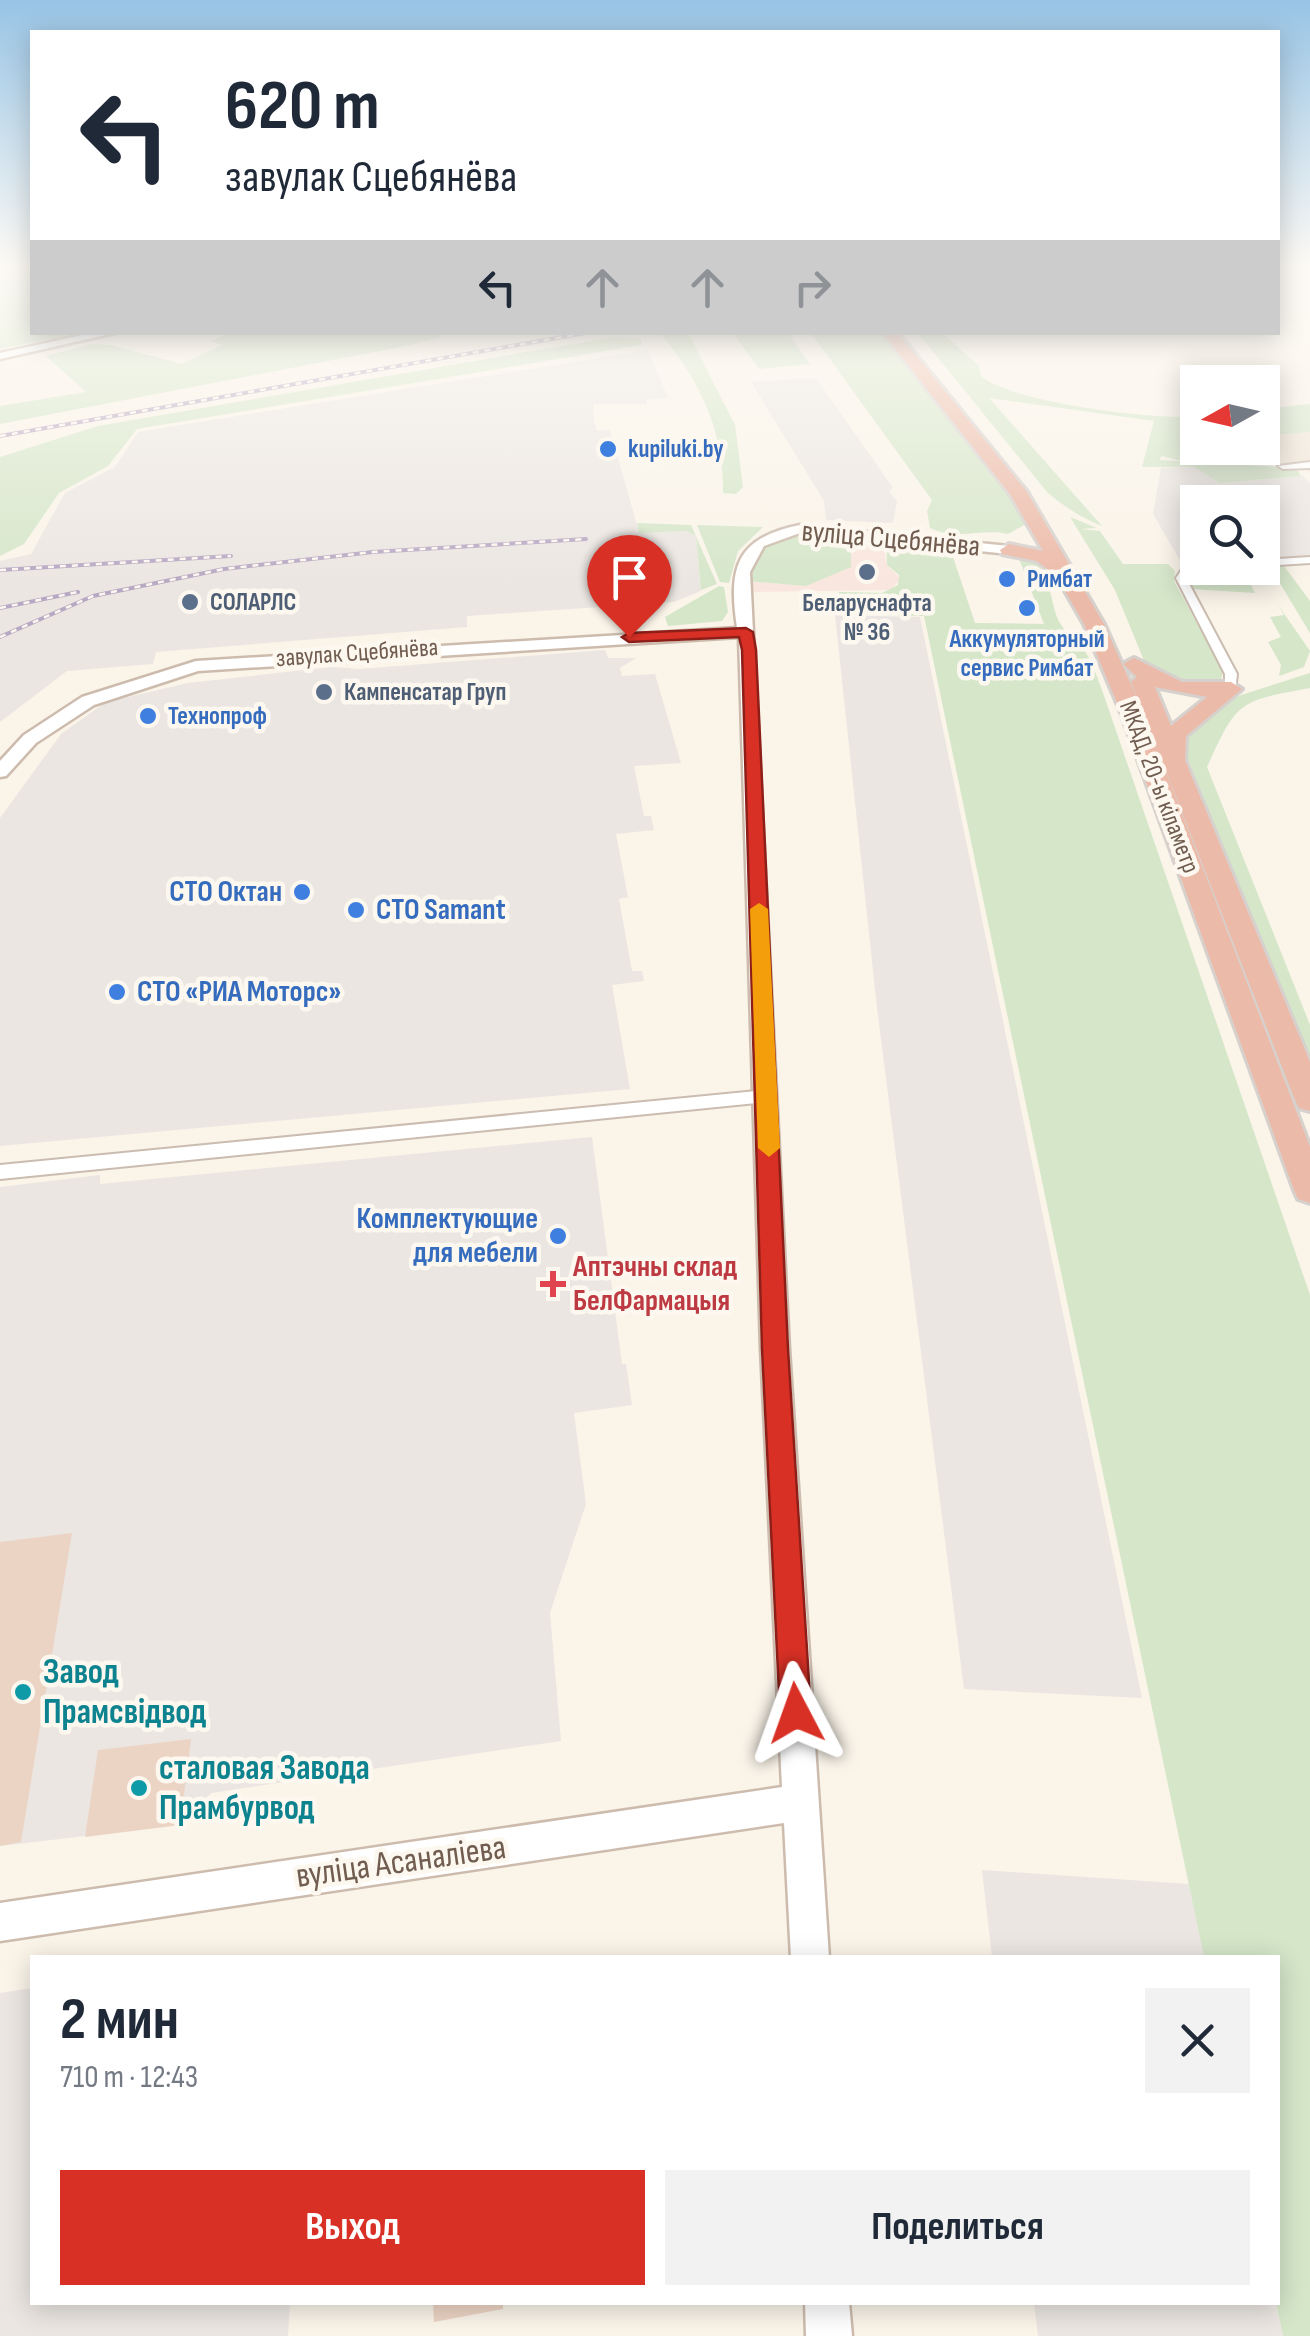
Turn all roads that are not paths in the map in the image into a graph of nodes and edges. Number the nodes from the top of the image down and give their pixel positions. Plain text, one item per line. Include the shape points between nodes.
1 (928, 373) edge
2 (937, 373) edge
3 (964, 410) junction
4 (1309, 465) edge
5 (1283, 466) dead end
6 (1310, 481) edge
7 (1046, 518) junction
8 (1009, 550) junction
9 (1310, 560) edge
10 (1280, 562) edge
11 (1071, 579) junction
12 (1186, 585) edge
13 (1108, 603) dead end
14 (746, 632) junction
15 (1127, 646) junction
16 (1232, 689) junction
17 (1175, 757) junction
18 (0, 772) edge
19 (766, 1096) junction
20 (1310, 1100) edge
21 (0, 1172) edge
22 (1310, 1190) edge
23 (802, 1802) junction
24 (0, 1922) edge
25 (810, 1955) edge
26 (827, 2305) edge
27 (828, 2336) edge

1 - 3 highway
2 - 3 highway
3 - 7 highway, МКАД, 20-ы кіламетр
4 - 5 street
4 - 6 street via 1301,469
7 - 8 highway via 1035,544
7 - 11 highway, МКАД, 20-ы кіламетр
8 - 11 highway via 1043,556
8 - 14 street, вуліца Сцебянёва via 845,530 771,534 751,550 741,574
9 - 10 street
11 - 22 highway, МКАД, 20-ы кіламетр via 1131,710
12 - 16 street via 1232,674
13 - 15 highway, МКАД, 20-ы кіламетр
14 - 18 street, завулак Сцебянёва via 196,666 88,701 30,739
14 - 19 street, вуліца Сцебянёва
15 - 16 highway via 1156,682 1180,690
15 - 17 highway, МКАД, 20-ы кіламетр
16 - 17 highway via 1175,734
17 - 20 highway, МКАД, 20-ы кіламетр
19 - 21 street
19 - 23 street, вуліца Сцебянёва via 784,1549
23 - 24 street, вуліца Асаналіева
23 - 25 street, вуліца Сцебянёва
26 - 27 street

